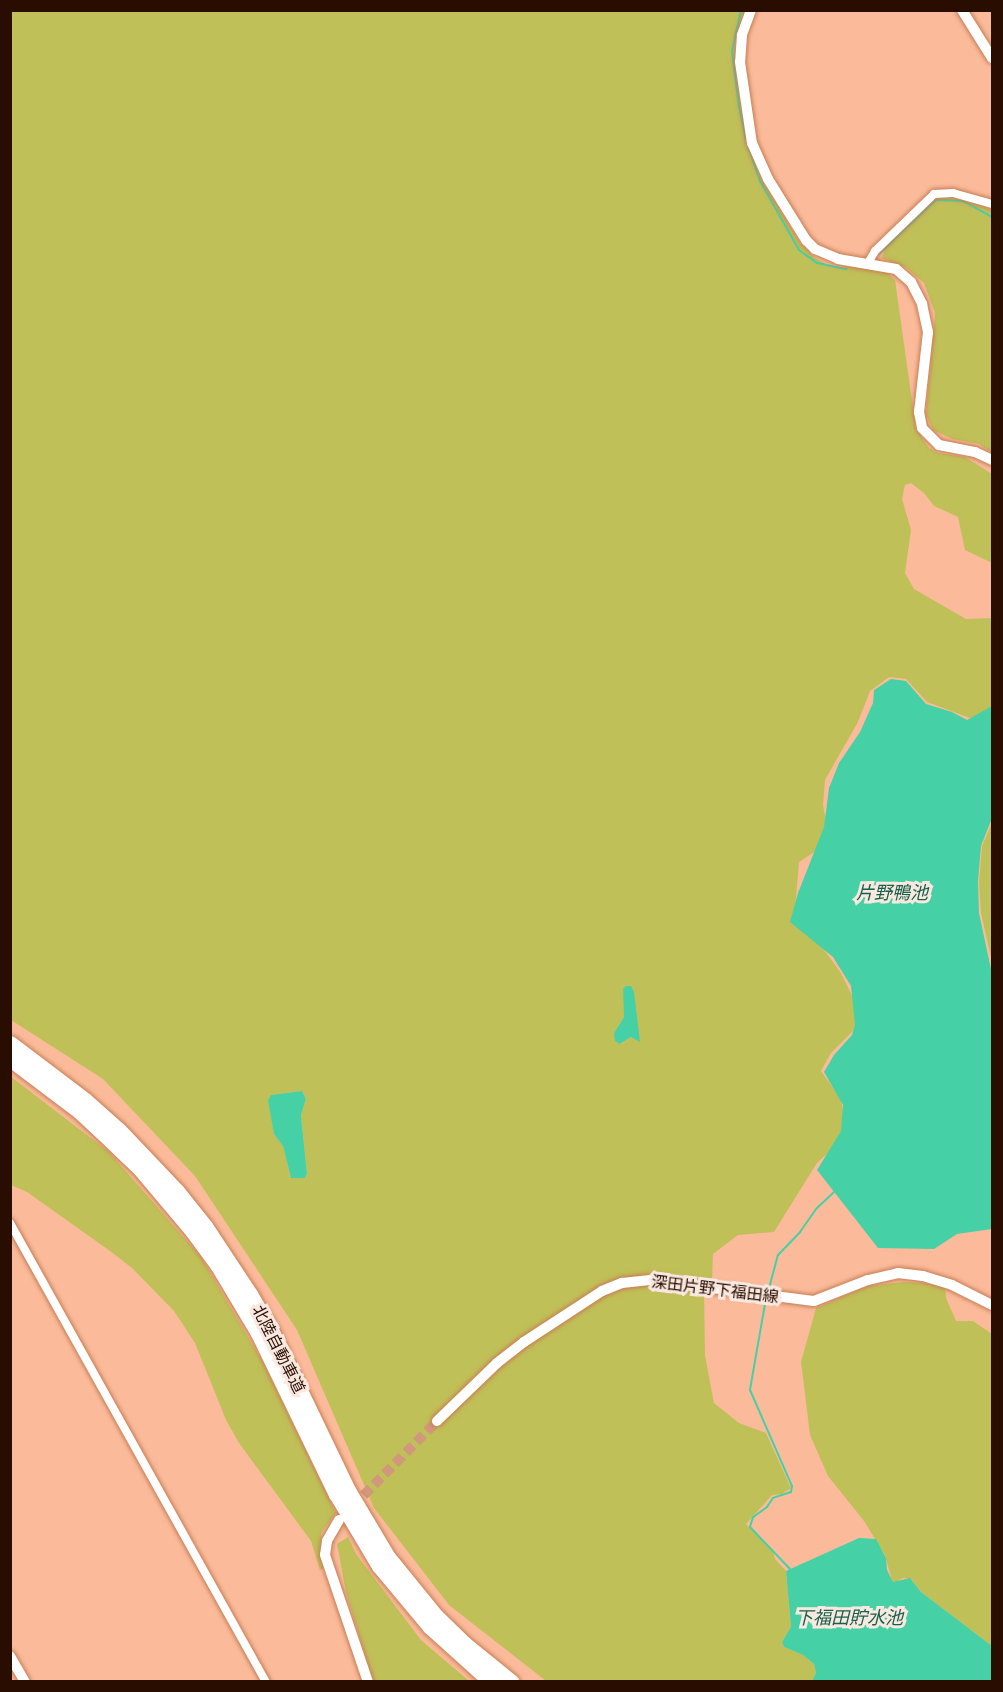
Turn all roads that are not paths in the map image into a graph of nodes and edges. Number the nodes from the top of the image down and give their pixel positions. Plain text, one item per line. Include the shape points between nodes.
1 (751, 10) edge
2 (962, 10) edge
3 (993, 58) edge
4 (993, 204) edge
5 (868, 263) junction
6 (993, 460) edge
7 (10, 1043) edge
8 (10, 1059) edge
9 (10, 1223) edge
10 (993, 1305) edge
11 (437, 1421) tunnel mouth
12 (339, 1520) dead end
13 (10, 1656) edge
14 (25, 1682) edge
15 (266, 1682) edge
16 (368, 1682) edge
17 (490, 1682) edge
18 (512, 1682) edge

1 - 5 main road via 742,35 740,62 748,124 758,158 815,249 838,259
2 - 3 main road
4 - 5 street via 966,195 934,194 875,251
5 - 6 main road via 896,269 903,275 918,294 924,312 928,332 919,412 922,428 939,444
7 - 18 highway, 北陸自動車道 via 86,1100 118,1130 205,1226 271,1330 348,1490 388,1557 436,1616
8 - 17 highway, 北陸自動車道 via 110,1140 193,1232 258,1333 336,1494 379,1566 430,1627
9 - 15 street
10 - 11 main road, 深田片野下福田線 via 942,1281 898,1273 814,1301 650,1280 622,1283 524,1342
12 - 16 main road via 327,1541 325,1555
13 - 14 main road

